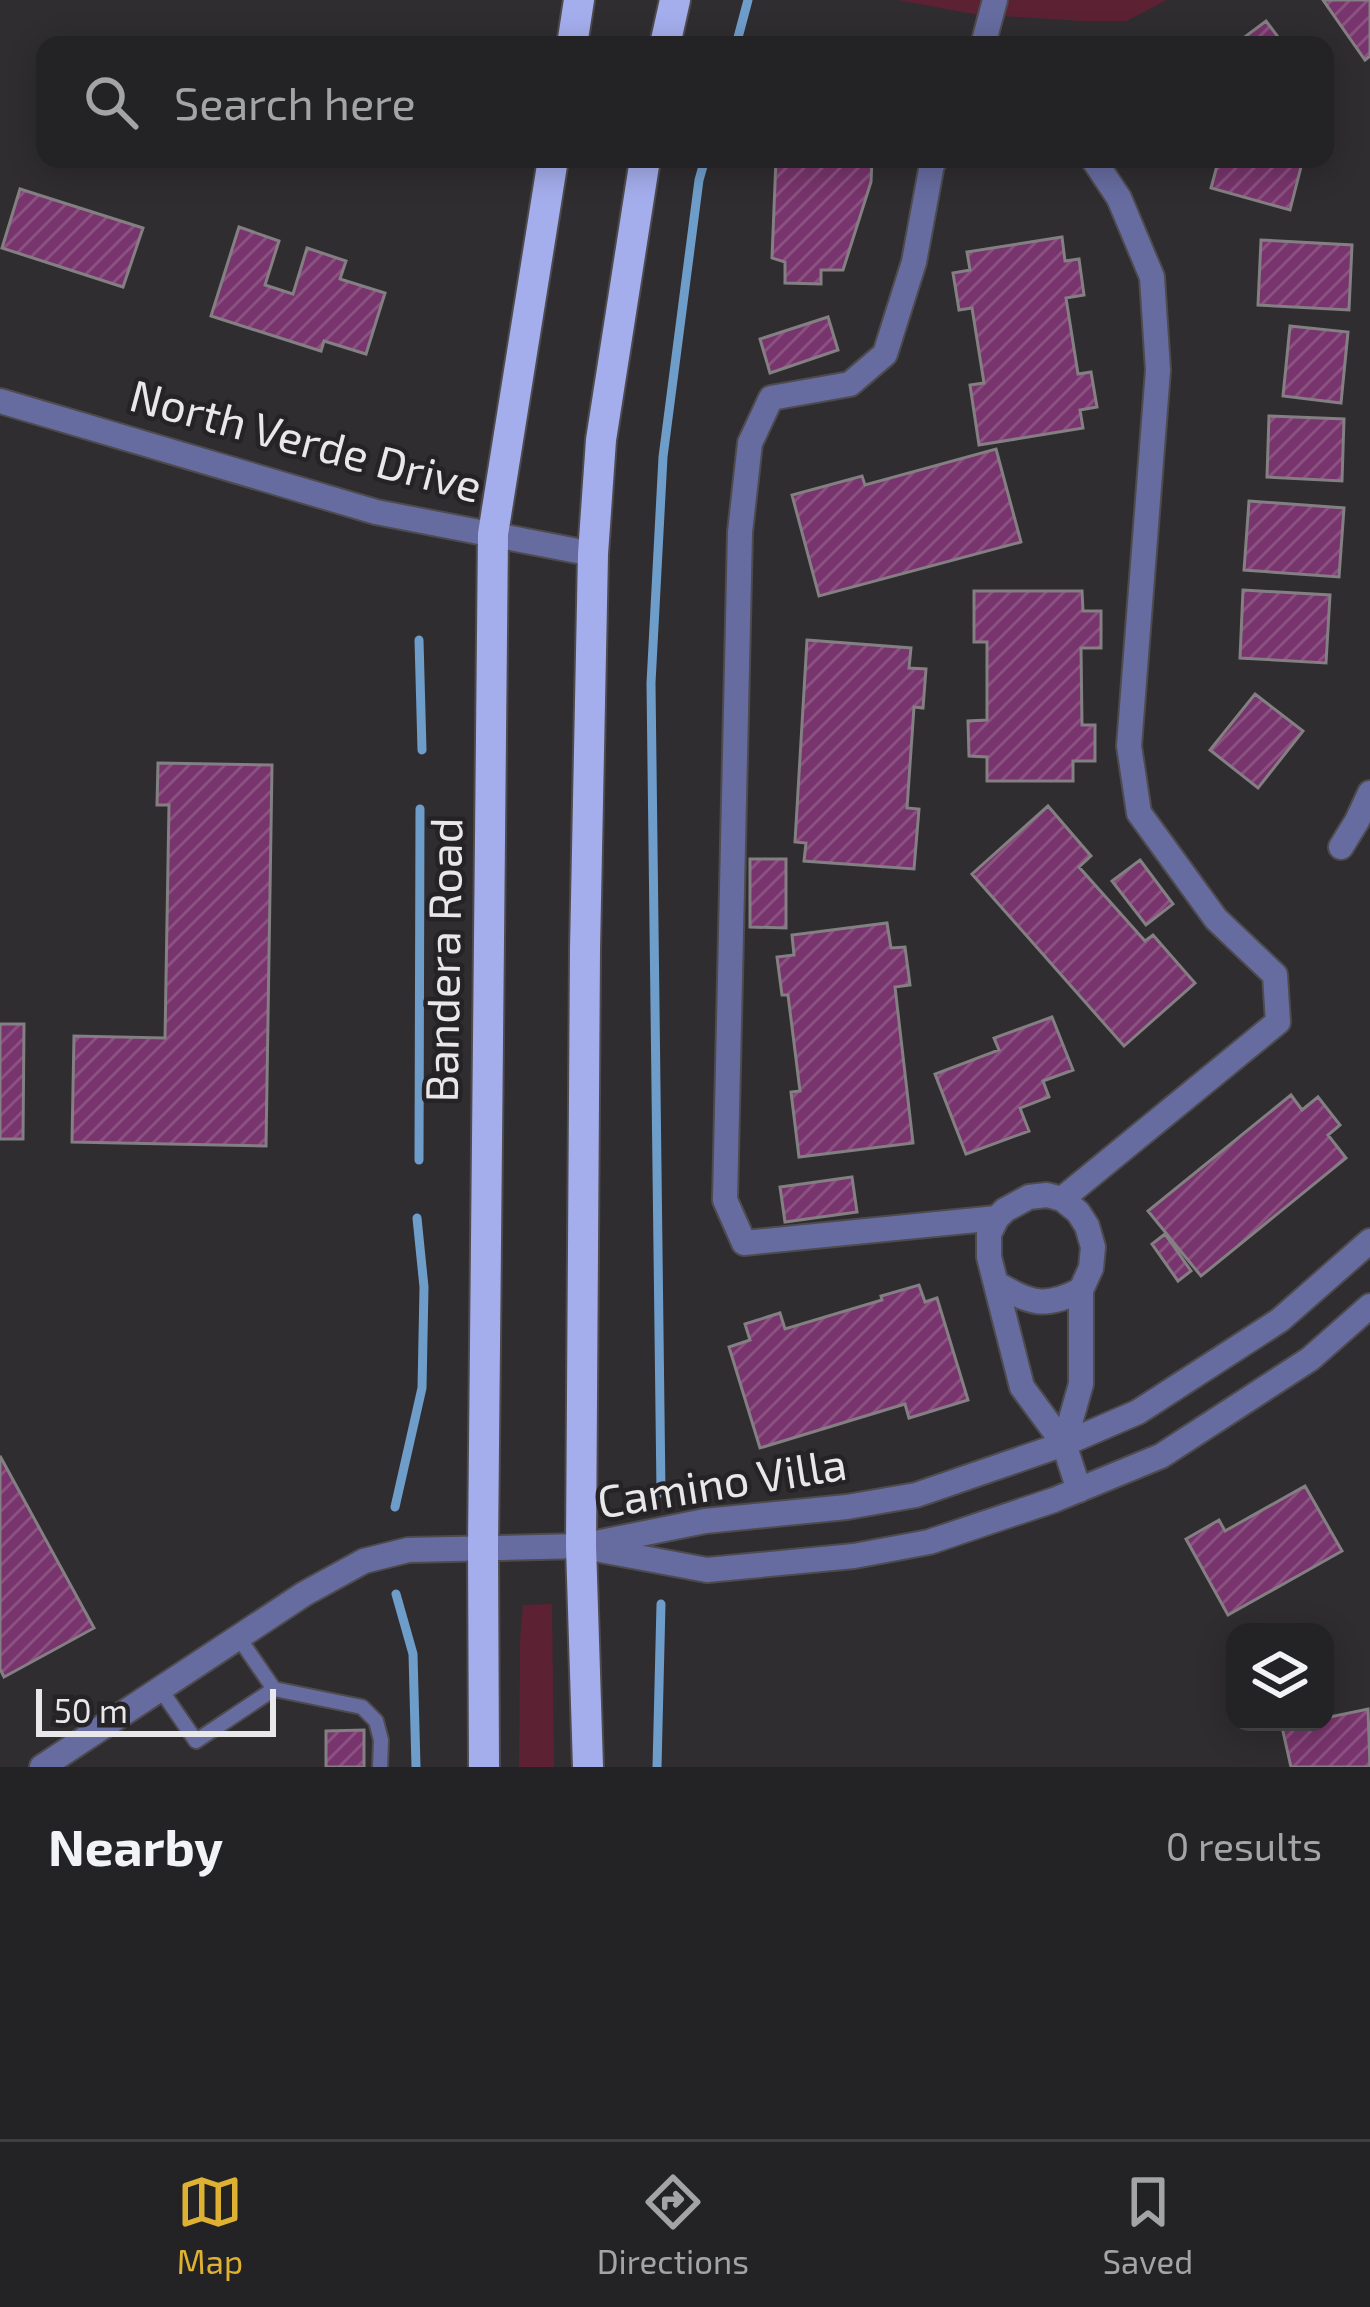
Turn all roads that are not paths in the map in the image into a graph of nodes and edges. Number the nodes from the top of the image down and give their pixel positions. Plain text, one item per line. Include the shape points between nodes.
1 (579, 0) edge
2 (674, 0) edge
3 (994, 0) edge
4 (573, 36) edge
5 (667, 36) edge
6 (984, 36) edge
7 (552, 168) edge
8 (644, 168) edge
9 (931, 168) edge
10 (1099, 168) edge
11 (0, 401) edge
12 (494, 534) junction
13 (592, 554) junction
14 (1370, 793) edge
15 (1341, 847) dead end
16 (1062, 1199) junction
17 (997, 1218) junction
18 (1370, 1241) edge
19 (997, 1284) junction
20 (1081, 1290) junction
21 (1370, 1306) edge
22 (1064, 1444) junction
23 (1079, 1490) junction
24 (581, 1546) junction
25 (483, 1547) junction
26 (238, 1638) junction
27 (274, 1689) junction
28 (161, 1690) junction
29 (42, 1767) edge
30 (380, 1767) edge
31 (484, 1767) edge
32 (588, 1767) edge

1 - 4 main road
2 - 5 main road
3 - 6 street
7 - 12 main road, Bandera Road
8 - 13 main road
9 - 17 street via 886,354 850,384 771,398 750,442 740,532 725,1200 744,1244
10 - 16 street via 1152,277 1158,370 1129,746 1139,813 1216,919 1275,975 1278,1022
11 - 12 street, North Verde Drive via 376,512
12 - 13 street, North Verde Drive
12 - 25 main road, Bandera Road
13 - 24 main road
14 - 15 street
16 - 17 street via 1029,1197
16 - 20 street via 1078,1212 1093,1246
17 - 19 street via 989,1234
18 - 22 street, Camino Villa via 1280,1320 1138,1412
19 - 20 street via 1043,1303
19 - 22 street via 1022,1387
20 - 22 street via 1081,1384
21 - 23 street, Camino Villa via 1310,1359 1161,1456
22 - 23 street
22 - 24 street, Camino Villa via 916,1495 705,1521
23 - 24 street, Camino Villa via 929,1543 854,1556 707,1570
24 - 25 street
24 - 32 main road
25 - 26 street via 364,1561
25 - 31 main road, Bandera Road
26 - 27 lane
26 - 28 street
27 - 28 lane via 196,1742
27 - 30 lane via 362,1707 376,1721
28 - 29 street

